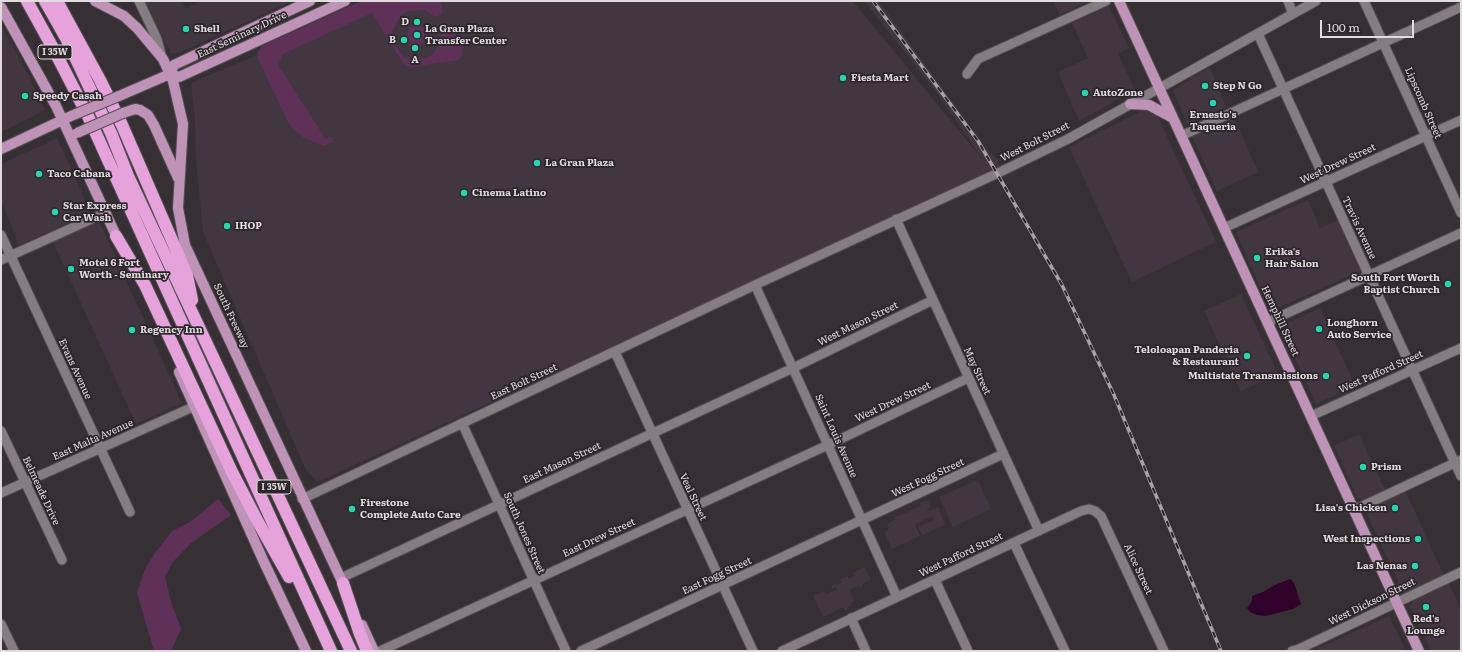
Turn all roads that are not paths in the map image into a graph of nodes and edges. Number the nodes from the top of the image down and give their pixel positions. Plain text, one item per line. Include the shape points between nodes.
1 (27, 1) edge
2 (45, 1) edge
3 (57, 1) edge
4 (95, 1) edge
5 (139, 1) edge
6 (345, 1) edge
7 (1106, 1) edge
8 (1119, 1) edge
9 (1288, 1) edge
10 (1316, 1) edge
11 (1364, 1) edge
12 (306, 2) edge
13 (1, 7) edge
14 (1461, 7) edge
15 (285, 13) junction
16 (1293, 14) junction
17 (1258, 34) junction
18 (1383, 43) junction
19 (248, 46) junction
20 (163, 59) junction
21 (170, 74) junction
22 (967, 74) dead end
23 (1159, 89) junction
24 (1283, 89) junction
25 (1130, 104) junction
26 (67, 118) junction
27 (1173, 118) junction
28 (1461, 120) edge
29 (74, 134) junction
30 (1181, 136) junction
31 (1426, 136) junction
32 (1, 149) edge
33 (179, 180) junction
34 (1326, 182) junction
35 (105, 213) junction
36 (1461, 213) edge
37 (896, 220) junction
38 (1224, 228) junction
39 (1461, 234) edge
40 (1, 235) edge
41 (116, 236) junction
42 (10, 256) junction
43 (1, 260) edge
44 (1369, 276) junction
45 (755, 284) junction
46 (933, 300) junction
47 (197, 322) junction
48 (1268, 322) junction
49 (1461, 348) edge
50 (615, 352) junction
51 (793, 368) junction
52 (1412, 369) junction
53 (968, 378) junction
54 (195, 406) junction
55 (1311, 416) junction
56 (462, 424) junction
57 (1, 431) edge
58 (652, 433) junction
59 (828, 445) junction
60 (100, 449) junction
61 (1003, 454) junction
62 (1458, 461) edge
63 (1461, 476) edge
64 (25, 482) junction
65 (1, 493) edge
66 (302, 498) junction
67 (499, 504) junction
68 (687, 510) junction
69 (1354, 510) junction
70 (130, 512) dead end
71 (1081, 512) joint
72 (862, 521) junction
73 (1038, 531) junction
74 (1014, 543) junction
75 (62, 560) dead end
76 (1461, 572) edge
77 (342, 580) junction
78 (534, 580) junction
79 (935, 580) junction
80 (722, 586) junction
81 (896, 598) junction
82 (1397, 602) junction
83 (851, 618) junction
84 (1, 624) edge
85 (328, 646) edge
86 (1297, 650) edge
87 (14, 651) edge
88 (306, 651) edge
89 (351, 651) edge
90 (367, 651) edge
91 (374, 651) edge
92 (380, 651) edge
93 (566, 651) edge
94 (581, 651) edge
95 (753, 651) edge
96 (782, 651) edge
97 (866, 651) edge
98 (968, 651) edge
99 (1065, 651) edge
100 (1164, 651) edge
101 (1420, 651) edge

1 - 85 highway, I 35W via 88,116
2 - 47 highway, I 35W via 66,38 111,132 128,176
3 - 47 highway via 122,125 187,275
4 - 20 main road, South Freeway via 124,16
5 - 20 street via 157,39
6 - 19 main road, East Seminary Drive
7 - 22 street via 978,58
8 - 23 main road, Hemphill Street
9 - 16 street
10 - 16 street, West Bolt Street
11 - 18 street, Lipscomb Street
12 - 15 main road, East Seminary Drive
13 - 26 main road via 45,85
14 - 18 street
15 - 19 main road via 276,23 253,35
15 - 21 main road, East Seminary Drive via 174,65
16 - 17 street, West Bolt Street
17 - 23 street, West Bolt Street
17 - 24 street, Travis Avenue
18 - 24 street
18 - 31 street, Lipscomb Street
19 - 21 main road, East Seminary Drive via 180,77
20 - 21 main road, South Freeway
21 - 26 main road, East Seminary Drive, bridge
21 - 33 main road, South Freeway via 176,87 184,124
23 - 25 street, West Bolt Street
23 - 27 main road, Hemphill Street
24 - 30 street
24 - 34 street, Travis Avenue
25 - 27 main road via 1149,105
25 - 37 street, West Bolt Street via 1032,157
26 - 29 main road
26 - 32 main road, East Seminary Drive
27 - 30 main road, Hemphill Street
28 - 31 street, West Drew Street
29 - 33 main road, bridge via 122,113 140,110 148,115 154,125
29 - 35 main road
30 - 38 main road, Hemphill Street
31 - 34 street, West Drew Street
31 - 36 street, Lipscomb Street
33 - 66 main road, South Freeway via 178,208 185,245
34 - 38 street, West Drew Street
34 - 44 street, Travis Avenue
35 - 41 main road
35 - 42 street
37 - 45 street, West Bolt Street
37 - 46 street, May Street
38 - 48 main road, Hemphill Street
39 - 44 street
40 - 42 street, Evans Avenue
41 - 54 main road
41 - 85 highway via 145,285 232,472
42 - 43 street
42 - 60 street, Evans Avenue
44 - 48 street
44 - 52 street, Travis Avenue
45 - 50 street, East Bolt Street
45 - 51 street, Saint Louis Avenue
46 - 51 street, West Mason Street
46 - 53 street, May Street
47 - 89 highway, I 35W
48 - 55 main road, Hemphill Street
49 - 52 street, West Pafford Street
50 - 56 street, East Bolt Street
50 - 58 street, Veal Street
51 - 58 street, East Mason Street
51 - 59 street, Saint Louis Avenue
52 - 55 street, West Pafford Street
52 - 62 street, Travis Avenue
53 - 59 street, West Drew Street
53 - 61 street, May Street
54 - 60 street, East Malta Avenue
54 - 88 main road
55 - 69 main road, Hemphill Street
56 - 66 street, East Bolt Street
56 - 67 street, South Jones Street
57 - 64 street, Belmeade Drive
58 - 67 street, East Mason Street
58 - 68 street, Veal Street
59 - 68 street, East Drew Street
59 - 72 street, Saint Louis Avenue
60 - 64 street, East Malta Avenue
60 - 70 street, Evans Avenue
61 - 72 street, West Fogg Street
61 - 73 street, May Street
62 - 63 street, Travis Avenue
62 - 69 street
64 - 65 street, East Malta Avenue
64 - 75 street, Belmeade Drive
66 - 77 main road, South Freeway
67 - 77 street, East Mason Street
67 - 78 street, South Jones Street
68 - 78 street, East Drew Street
68 - 80 street, Veal Street
69 - 82 main road, Hemphill Street
71 - 73 street, West Pafford Street
71 - 100 street, Alice Street via 1090,509 1101,516
72 - 80 street, East Fogg Street
72 - 81 street, Saint Louis Avenue
73 - 74 street, West Pafford Street
74 - 79 street, West Pafford Street
74 - 99 street
76 - 82 street, West Dickson Street
77 - 90 highway
77 - 91 main road, South Freeway
78 - 92 street, East Drew Street
78 - 93 street, South Jones Street
79 - 81 street, West Pafford Street
79 - 98 street
80 - 94 street, East Fogg Street
80 - 95 street, Veal Street
81 - 83 street, West Pafford Street
82 - 86 street, West Dickson Street
82 - 101 main road, Hemphill Street
83 - 96 street, West Pafford Street
83 - 97 street
84 - 87 street

